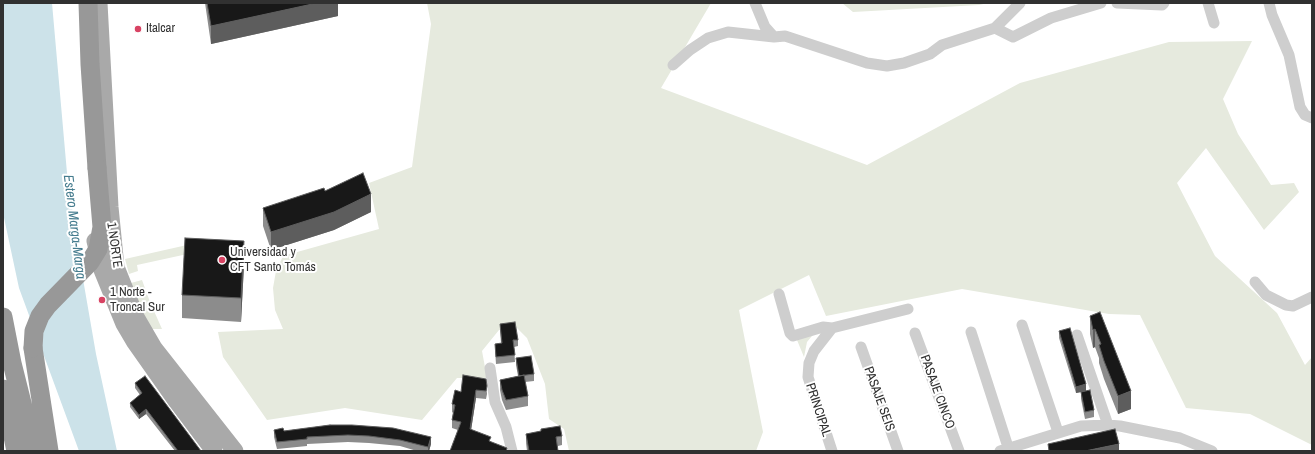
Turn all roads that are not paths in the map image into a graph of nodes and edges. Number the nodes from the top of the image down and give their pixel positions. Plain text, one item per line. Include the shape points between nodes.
1 (79, 3) edge
2 (88, 3) edge
3 (99, 3) edge
4 (755, 3) edge
5 (1020, 3) edge
6 (1101, 3) edge
7 (1117, 3) edge
8 (1164, 3) edge
9 (1208, 3) edge
10 (1269, 3) edge
11 (1214, 23) dead end
12 (995, 28) junction
13 (774, 37) junction
14 (672, 66) dead end
15 (1312, 118) edge
16 (1255, 282) dead end
17 (779, 294) dead end
18 (1312, 296) edge
19 (908, 309) dead end
20 (3, 317) edge
21 (1022, 325) dead end
22 (832, 328) junction
23 (971, 332) dead end
24 (915, 333) dead end
25 (1077, 335) dead end
26 (861, 347) dead end
27 (490, 368) dead end
28 (3, 389) edge
29 (1108, 425) junction
30 (1058, 432) junction
31 (1004, 449) edge
32 (16, 451) edge
33 (34, 451) edge
34 (49, 451) edge
35 (214, 451) edge
36 (235, 451) edge
37 (512, 451) edge
38 (832, 451) edge
39 (898, 451) edge
40 (959, 451) edge
41 (1212, 451) edge

1 - 35 main road, 1 NORTE via 91,210 96,249 102,270 112,299 134,341
2 - 34 highway, bridge via 102,227 98,249 90,262 40,316 34,331 33,348
3 - 36 main road, 1 NORTE via 110,207 116,267 136,317 154,348
4 - 13 street via 766,27
5 - 12 street
6 - 12 street via 1051,18 1013,37
7 - 8 street
9 - 11 street
10 - 15 street via 1289,55 1300,107 1305,115
12 - 13 street via 942,45 930,54 904,63 883,66 785,36
13 - 14 street via 728,32 708,38
16 - 18 street via 1266,295 1286,306 1293,306
17 - 22 street via 793,336 823,327
19 - 22 street
20 - 33 highway
21 - 30 street
22 - 38 street, PRINCIPAL via 814,351 809,363 808,377
23 - 31 street
24 - 40 street, PASAJE CINCO
25 - 29 street
26 - 39 street, PASAJE SEIS
27 - 37 street via 495,402 506,427
28 - 32 highway
29 - 30 street via 1081,426
29 - 41 street via 1180,438
30 - 31 street

